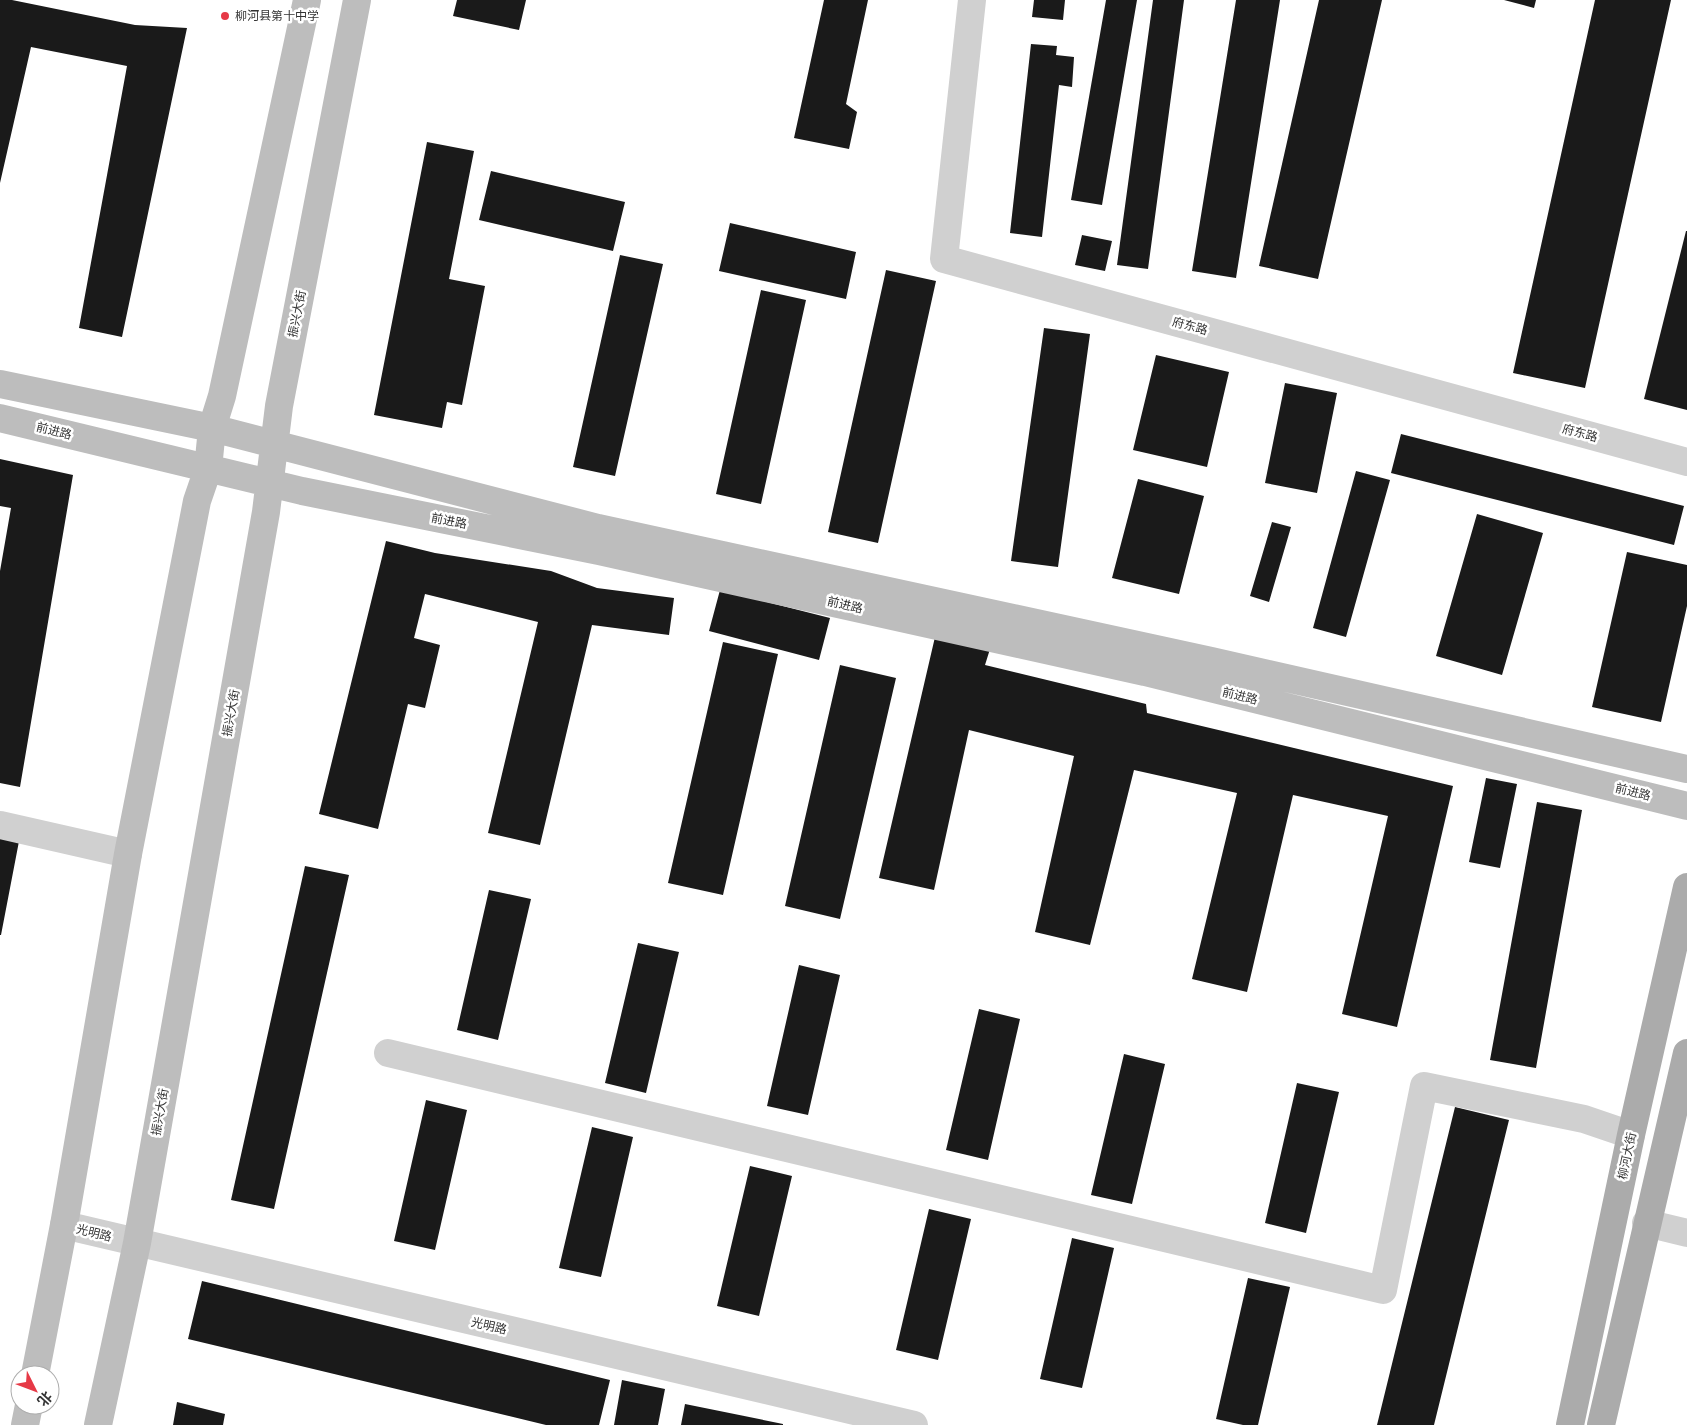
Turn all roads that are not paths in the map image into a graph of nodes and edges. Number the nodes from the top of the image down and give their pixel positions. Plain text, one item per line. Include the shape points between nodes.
1 (306, 0) edge
2 (357, 0) edge
3 (972, 0) edge
4 (0, 384) edge
5 (0, 418) edge
6 (212, 428) junction
7 (275, 446) junction
8 (1687, 462) edge
9 (208, 469) junction
10 (270, 484) junction
11 (1687, 769) edge
12 (1687, 806) edge
13 (0, 824) edge
14 (128, 854) junction
15 (1687, 887) edge
16 (388, 1053) dead end
17 (1687, 1054) edge
18 (1631, 1135) junction
19 (1646, 1223) junction
20 (64, 1225) junction
21 (1687, 1233) edge
22 (137, 1243) junction
23 (37, 1365) edge
24 (98, 1425) edge
25 (914, 1425) edge
26 (1570, 1425) edge
27 (1601, 1425) edge

1 - 6 street via 222,396
2 - 7 street, 振兴大街 via 281,396
3 - 8 street, 府东路 via 944,259
4 - 6 street, 前进路
5 - 9 street, 前进路
6 - 7 street, 前进路
6 - 9 street
7 - 10 street, 振兴大街
7 - 11 street, 前进路 via 598,528 1211,661
9 - 10 street, 前进路
9 - 14 street via 197,501
10 - 12 street, 前进路 via 599,551 1135,670
10 - 22 street, 振兴大街
13 - 14 street
14 - 20 street
15 - 18 main road, 柳河大街
16 - 18 street via 1383,1290 1424,1086 1584,1119
17 - 19 main road
18 - 26 main road, 柳河大街
19 - 21 street
19 - 27 main road
20 - 22 street, 光明路
20 - 23 street
22 - 24 street, 振兴大街
22 - 25 street, 光明路

